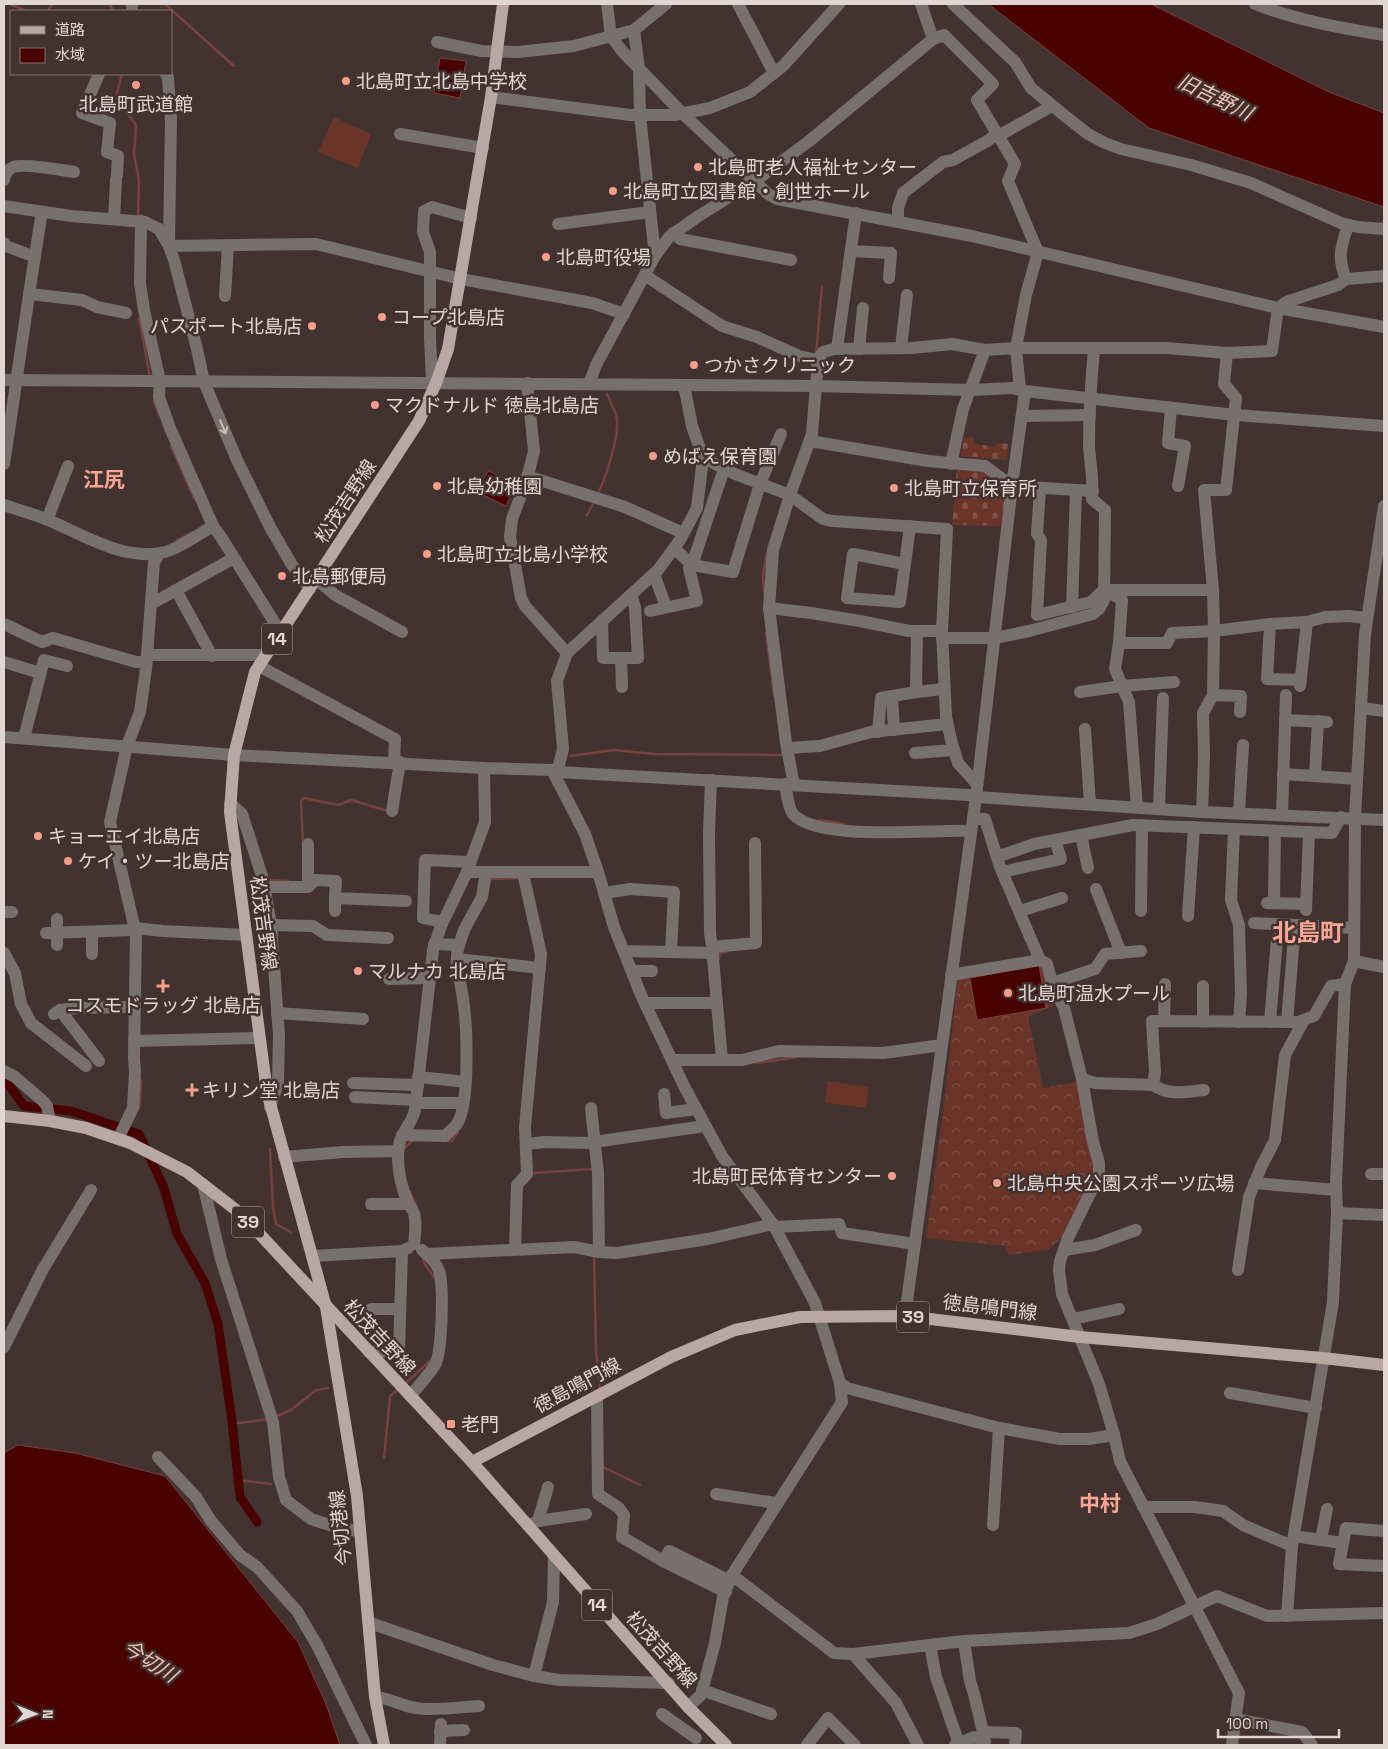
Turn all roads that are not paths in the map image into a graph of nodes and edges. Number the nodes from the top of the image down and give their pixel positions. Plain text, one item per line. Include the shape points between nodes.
1 (503, 4) edge
2 (607, 4) edge
3 (666, 4) edge
4 (738, 4) edge
5 (838, 4) edge
6 (921, 4) edge
7 (953, 4) edge
8 (1255, 4) edge
9 (634, 30) junction
10 (1384, 35) edge
11 (611, 36) junction
12 (933, 39) junction
13 (437, 42) dead end
14 (497, 51) junction
15 (639, 69) junction
16 (774, 74) junction
17 (99, 75) edge
18 (166, 75) edge
19 (491, 97) junction
20 (1052, 106) junction
21 (683, 114) junction
22 (640, 115) junction
23 (400, 134) dead end
24 (997, 135) junction
25 (483, 148) junction
26 (74, 172) dead end
27 (4, 180) edge
28 (755, 180) junction
29 (4, 206) edge
30 (42, 212) junction
31 (650, 212) junction
32 (856, 213) junction
33 (471, 218) junction
34 (114, 219) junction
35 (141, 221) junction
36 (898, 221) junction
37 (558, 224) dead end
38 (1348, 225) junction
39 (1384, 228) edge
40 (673, 233) junction
41 (4, 243) edge
42 (228, 245) junction
43 (169, 246) junction
44 (851, 251) junction
45 (1038, 252) junction
46 (655, 256) junction
47 (35, 257) junction
48 (791, 260) dead end
49 (430, 272) junction
50 (646, 276) junction
51 (1384, 276) edge
52 (889, 278) dead end
53 (461, 279) junction
54 (1346, 279) junction
55 (29, 294) junction
56 (906, 294) dead end
57 (225, 296) dead end
58 (863, 308) dead end
59 (1278, 308) junction
60 (126, 313) dead end
61 (624, 314) junction
62 (1384, 327) edge
63 (901, 348) junction
64 (1016, 348) junction
65 (837, 349) junction
66 (859, 349) junction
67 (1094, 349) junction
68 (985, 350) junction
69 (1227, 353) junction
70 (818, 360) junction
71 (4, 380) edge
72 (17, 380) junction
73 (154, 381) junction
74 (204, 382) junction
75 (434, 383) junction
76 (527, 383) junction
77 (589, 384) junction
78 (684, 385) junction
79 (815, 386) junction
80 (971, 390) junction
81 (1023, 390) junction
82 (1090, 398) junction
83 (1171, 408) junction
84 (1090, 415) junction
85 (1235, 415) junction
86 (1022, 416) junction
87 (1384, 426) edge
88 (781, 434) dead end
89 (810, 441) junction
90 (703, 458) junction
91 (4, 464) edge
92 (951, 464) junction
93 (68, 466) dead end
94 (724, 469) junction
95 (527, 476) junction
96 (760, 484) junction
97 (1012, 486) junction
98 (1178, 486) dead end
99 (1040, 489) junction
100 (1076, 491) junction
101 (1093, 491) junction
102 (790, 495) junction
103 (4, 505) edge
104 (1384, 506) edge
105 (46, 520) junction
106 (213, 526) junction
107 (910, 526) junction
108 (683, 533) junction
109 (674, 548) junction
110 (160, 553) junction
111 (234, 558) junction
112 (905, 564) junction
113 (692, 565) junction
114 (654, 574) junction
115 (313, 584) junction
116 (176, 590) junction
117 (1104, 590) junction
118 (1213, 590) junction
119 (631, 595) junction
120 (151, 604) junction
121 (666, 607) junction
122 (1072, 607) junction
123 (769, 608) junction
124 (650, 610) dead end
125 (1367, 618) junction
126 (602, 621) junction
127 (1307, 622) junction
128 (4, 624) edge
129 (1270, 624) junction
130 (1214, 631) junction
131 (402, 632) dead end
132 (281, 633) junction
133 (942, 634) junction
134 (917, 635) junction
135 (995, 638) junction
136 (1119, 643) junction
137 (567, 653) junction
138 (266, 655) junction
139 (212, 656) junction
140 (621, 658) junction
141 (143, 660) junction
142 (4, 662) edge
143 (67, 666) dead end
144 (259, 666) junction
145 (40, 673) junction
146 (1174, 682) dead end
147 (1122, 686) junction
148 (622, 687) dead end
149 (943, 689) junction
150 (916, 692) junction
151 (1080, 692) dead end
152 (1213, 695) junction
153 (1286, 695) dead end
154 (892, 696) junction
155 (1163, 698) dead end
156 (1361, 708) junction
157 (1384, 711) edge
158 (1240, 712) dead end
159 (1285, 720) junction
160 (947, 724) junction
161 (1086, 729) dead end
162 (894, 730) junction
163 (878, 732) junction
164 (4, 737) edge
165 (24, 738) junction
166 (1243, 745) dead end
167 (127, 746) junction
168 (787, 748) junction
169 (954, 750) junction
170 (915, 754) dead end
171 (234, 755) junction
172 (397, 762) junction
173 (484, 768) junction
174 (554, 771) junction
175 (1284, 774) junction
176 (1315, 776) junction
177 (1357, 779) junction
178 (711, 780) junction
179 (976, 783) junction
180 (789, 785) junction
181 (976, 797) junction
182 (230, 803) junction
183 (1090, 804) junction
184 (1137, 807) junction
185 (1159, 809) junction
186 (392, 811) dead end
187 (1202, 812) junction
188 (1239, 813) junction
189 (1282, 815) junction
190 (1341, 817) junction
191 (1355, 818) junction
192 (1384, 820) edge
193 (972, 825) junction
194 (1142, 825) junction
195 (1194, 828) junction
196 (1234, 829) junction
197 (1275, 831) junction
198 (1309, 832) junction
199 (1081, 835) junction
200 (1055, 840) junction
201 (756, 843) dead end
202 (308, 844) dead end
203 (997, 856) junction
204 (469, 867) junction
205 (1088, 868) dead end
206 (486, 872) junction
207 (523, 872) junction
208 (598, 872) junction
209 (1002, 872) junction
210 (264, 887) junction
211 (308, 887) junction
212 (1096, 889) dead end
213 (604, 893) junction
214 (335, 898) junction
215 (1062, 898) dead end
216 (406, 901) dead end
217 (335, 911) dead end
218 (1020, 911) junction
219 (1141, 911) dead end
220 (1188, 916) dead end
221 (57, 919) dead end
222 (442, 922) junction
223 (1254, 923) dead end
224 (1295, 925) junction
225 (271, 926) junction
226 (1354, 928) junction
227 (92, 932) junction
228 (139, 934) junction
229 (246, 935) junction
230 (388, 938) dead end
231 (1277, 939) dead end
232 (434, 944) junction
233 (459, 945) junction
234 (713, 950) junction
235 (1141, 950) dead end
236 (624, 951) junction
237 (671, 952) junction
238 (1121, 952) junction
239 (4, 953) edge
240 (92, 954) dead end
241 (457, 959) junction
242 (1040, 960) junction
243 (1354, 961) junction
244 (1384, 967) edge
245 (540, 968) junction
246 (632, 971) junction
247 (652, 971) dead end
248 (952, 975) junction
249 (429, 978) junction
250 (389, 979) dead end
251 (1052, 983) junction
252 (1165, 984) dead end
253 (1345, 984) junction
254 (1203, 986) dead end
255 (645, 1003) junction
256 (717, 1003) junction
257 (134, 1007) junction
258 (277, 1012) junction
259 (363, 1019) dead end
260 (1304, 1020) junction
261 (1164, 1021) junction
262 (1203, 1021) junction
263 (1239, 1022) junction
264 (1270, 1022) junction
265 (1287, 1022) junction
266 (260, 1038) junction
267 (139, 1041) junction
268 (942, 1045) junction
269 (672, 1060) junction
270 (722, 1060) junction
271 (99, 1062) dead end
272 (86, 1066) dead end
273 (4, 1071) edge
274 (1082, 1079) junction
275 (418, 1081) junction
276 (458, 1081) dead end
277 (1153, 1085) junction
278 (1204, 1090) dead end
279 (664, 1094) dead end
280 (416, 1102) junction
281 (457, 1104) dead end
282 (270, 1107) junction
283 (591, 1108) dead end
284 (696, 1109) junction
285 (4, 1116) edge
286 (50, 1121) junction
287 (706, 1126) junction
288 (402, 1135) junction
289 (118, 1139) junction
290 (591, 1142) junction
291 (526, 1144) junction
292 (398, 1151) junction
293 (284, 1157) junction
294 (1371, 1174) dead end
295 (1384, 1174) edge
296 (1254, 1183) junction
297 (203, 1184) junction
298 (91, 1190) dead end
299 (1336, 1190) junction
300 (371, 1204) dead end
301 (408, 1204) junction
302 (1337, 1213) junction
303 (1384, 1215) edge
304 (774, 1226) junction
305 (1136, 1230) dead end
306 (414, 1244) junction
307 (915, 1244) junction
308 (515, 1249) junction
309 (1064, 1250) junction
310 (402, 1252) junction
311 (599, 1252) junction
312 (427, 1254) junction
313 (312, 1256) junction
314 (1238, 1270) dead end
315 (326, 1307) junction
316 (371, 1309) dead end
317 (400, 1309) junction
318 (1119, 1309) dead end
319 (906, 1316) junction
320 (820, 1318) junction
321 (1073, 1319) junction
322 (1080, 1337) junction
323 (4, 1347) edge
324 (369, 1352) junction
325 (1324, 1358) junction
326 (1384, 1366) edge
327 (840, 1383) junction
328 (1230, 1393) dead end
329 (410, 1396) junction
330 (597, 1396) junction
331 (1316, 1408) junction
332 (999, 1428) junction
333 (1114, 1435) junction
334 (158, 1457) dead end
335 (472, 1462) junction
336 (548, 1487) dead end
337 (716, 1494) dead end
338 (776, 1504) junction
339 (1143, 1507) junction
340 (1327, 1508) dead end
341 (586, 1514) dead end
342 (533, 1523) junction
343 (993, 1525) dead end
344 (360, 1531) junction
345 (1384, 1531) edge
346 (1321, 1540) junction
347 (1293, 1541) junction
348 (1342, 1543) junction
349 (554, 1556) junction
350 (1384, 1566) edge
351 (729, 1583) junction
352 (1195, 1607) junction
353 (1384, 1613) edge
354 (1287, 1616) junction
355 (370, 1623) junction
356 (964, 1641) junction
357 (930, 1645) junction
358 (853, 1654) junction
359 (534, 1676) junction
360 (669, 1683) junction
361 (702, 1690) junction
362 (375, 1697) junction
363 (479, 1706) dead end
364 (688, 1707) junction
365 (662, 1714) dead end
366 (771, 1714) dead end
367 (1235, 1719) junction
368 (706, 1724) junction
369 (464, 1730) dead end
370 (985, 1741) dead end
371 (693, 1742) edge
372 (957, 1744) edge
373 (366, 1745) edge
374 (384, 1745) edge
375 (440, 1745) edge
376 (726, 1745) edge
377 (807, 1745) edge
378 (855, 1745) edge
379 (918, 1745) edge
380 (1015, 1745) edge
381 (1232, 1745) edge
382 (1312, 1745) edge

1 - 14 main road, 松茂吉野線 / 14
2 - 11 street
3 - 9 street
4 - 16 street
5 - 16 street
6 - 12 street
7 - 20 street via 1015,62 1032,88
8 - 10 street via 1332,26
9 - 11 street
9 - 15 street
11 - 14 street via 574,46
11 - 15 street
12 - 24 street via 944,35 993,84 977,100
12 - 28 street via 816,136
13 - 14 street
14 - 19 main road, 松茂吉野線 / 14
15 - 21 street
15 - 22 street
16 - 21 street via 750,92 710,108
17 - 34 street via 82,113 110,123 107,152 118,156
18 - 43 street via 171,119
19 - 22 street
19 - 25 main road, 松茂吉野線 / 14
20 - 24 street
20 - 38 street via 1088,134 1113,146 1251,183
21 - 22 street
21 - 28 street
22 - 31 street
23 - 25 street
24 - 36 street via 954,160 943,162 903,193
24 - 45 street via 1015,164 1008,181
25 - 33 main road, 松茂吉野線 / 14
26 - 27 street via 13,167 5,174
28 - 32 street via 768,194 777,198
28 - 40 street
29 - 30 street
30 - 34 street
30 - 47 street
31 - 37 street
31 - 46 street
32 - 36 street
32 - 44 street
33 - 49 street via 432,207 424,211 423,232 430,252
33 - 53 main road, 松茂吉野線 / 14
34 - 35 street
35 - 43 street via 159,229
35 - 73 street via 140,283
36 - 45 street
38 - 39 street
38 - 54 street via 1340,251
40 - 46 street
40 - 48 street via 680,239
41 - 47 street
42 - 43 street
42 - 49 street via 316,244
42 - 57 street
43 - 74 street
44 - 52 street via 891,253
44 - 65 street
45 - 59 street
45 - 64 street
46 - 50 street
47 - 55 street
49 - 53 street
49 - 75 street via 430,356
50 - 61 street
50 - 70 street via 722,326 798,356
51 - 54 street
53 - 61 street via 592,303
53 - 75 main road, 松茂吉野線 / 14 via 448,348
54 - 59 street
55 - 60 street via 82,300
55 - 72 street
56 - 63 street
58 - 66 street
59 - 62 street
59 - 69 street via 1272,351
61 - 77 street
63 - 66 street
63 - 68 street via 952,344
64 - 67 street
64 - 68 street
64 - 81 street
65 - 66 street
65 - 70 street via 823,352
67 - 69 street via 1166,348
67 - 82 street
68 - 80 street
69 - 85 street via 1224,384 1236,398
70 - 79 street
71 - 72 street
72 - 73 street
72 - 91 street
73 - 74 street
73 - 106 street via 170,428
74 - 75 street
74 -> 115 street via 270,527 292,565
75 - 76 street
75 - 115 main road, 松茂吉野線 / 14 via 419,421
76 - 77 street
76 - 95 street via 534,451
77 - 78 street
78 - 79 street
78 - 90 street via 692,426
79 - 80 street
79 - 89 street
80 - 81 street
80 - 92 street via 963,409
81 - 82 street
81 - 86 street
82 - 83 street
82 - 84 street
83 - 85 street
83 - 98 street via 1168,443 1185,446
84 - 86 street
84 - 101 street
85 - 87 street
85 - 118 street via 1226,490 1204,490
86 - 97 street
88 - 96 street
89 - 92 street
89 - 102 street
90 - 94 street
90 - 108 street via 697,508
92 - 97 street via 985,466
93 - 105 street
94 - 96 street
94 - 113 street
95 - 108 street via 625,507
95 - 137 street via 512,519 510,537 522,598 525,606
96 - 102 street
96 - 113 street via 733,572
97 - 99 street
97 - 135 street
99 - 100 street
99 - 122 street via 1037,615
100 - 101 street
100 - 122 street
101 - 117 street via 1092,500 1105,510
102 - 107 street via 832,522
102 - 123 street via 772,550
103 - 105 street
104 - 125 street
105 - 110 street via 113,549
106 - 110 street
106 - 111 street
107 - 112 street
107 - 133 street via 947,529
108 - 109 street
109 - 113 street
109 - 114 street
110 - 120 street via 154,562
111 - 116 street
111 - 132 street
112 - 112 street via 900,602 847,598 853,554
113 - 121 street via 689,568 697,601
114 - 119 street
114 - 121 street
115 - 131 street
115 - 132 main road, 松茂吉野線 / 14
116 - 120 street
116 - 139 street
117 - 118 street
117 - 122 street via 1091,602
117 - 135 street via 1104,600 1093,614
117 - 136 street via 1122,600
118 - 130 street
119 - 126 street
119 - 140 street via 635,607 638,658
120 - 141 street
121 - 124 street
123 - 134 street
123 - 168 street
125 - 127 street via 1325,616
125 - 156 street
126 - 137 street
126 - 140 street via 603,658
127 - 129 street
127 - 129 street via 1300,683 1268,679
128 - 141 street via 42,642 53,638
129 - 130 street
130 - 136 street via 1172,633 1167,643
130 - 152 street
132 - 138 main road, 松茂吉野線 / 14
133 - 134 street
133 - 135 street
133 - 149 street
134 - 150 street
135 - 179 street
136 - 147 street via 1115,669
137 - 174 street via 557,681 563,749
138 - 139 street
138 - 144 main road, 松茂吉野線 / 14
139 - 141 street
140 - 148 street
141 - 167 street via 140,712
142 - 145 street
143 - 145 street via 44,660
144 - 171 main road, 松茂吉野線 / 14
144 - 172 street via 394,739
145 - 165 street
146 - 147 street
147 - 151 street
147 - 184 street via 1129,702
149 - 150 street
149 - 160 street
150 - 154 street
152 - 158 street via 1241,696
152 - 187 street via 1203,713
153 - 159 street
154 - 162 street
154 - 163 street via 881,698
155 - 185 street
156 - 157 street
156 - 177 street
159 - 175 street
159 - 176 street via 1322,721
160 - 162 street
160 - 169 street
161 - 183 street
162 - 163 street
163 - 168 street via 820,746
164 - 165 street
165 - 167 street
166 - 188 street
167 - 171 street
167 - 228 street via 110,822
168 - 180 street
169 - 170 street
169 - 179 street via 958,763
171 - 172 street
171 - 182 main road, 松茂吉野線 / 14
172 - 173 street
172 - 186 street
173 - 174 street
173 - 204 street via 485,822
174 - 178 street
174 - 208 street via 585,834
175 - 176 street
175 - 189 street
176 - 177 street
177 - 191 street
178 - 180 street
178 - 234 street via 710,923
179 - 181 street
180 - 181 street
180 - 193 street via 791,812 801,821 818,827 899,832 952,830
181 - 183 street
181 - 193 street
182 - 210 street via 242,814
182 - 229 main road, 松茂吉野線 / 14
183 - 184 street
184 - 185 street
185 - 187 street
187 - 188 street
188 - 189 street
189 - 190 street
190 - 191 street
190 - 198 street via 1332,833
191 - 192 street
191 - 226 street
193 - 203 street via 985,819
193 - 248 street
194 - 195 street
194 - 199 street
194 - 219 street
195 - 196 street
195 - 220 street
196 - 197 street
196 - 263 street via 1231,900 1239,925
197 - 198 street
197 - 198 street via 1270,903 1306,907
199 - 200 street
199 - 205 street
200 - 203 street
200 - 209 street via 1061,859
201 - 234 street via 756,943
202 - 211 street
203 - 209 street
204 - 206 street
204 - 222 street
204 - 222 street via 425,860 423,918
206 - 207 street
206 - 233 street via 482,897
207 - 208 street
207 - 245 street via 541,954
208 - 213 street
209 - 218 street
210 - 211 street
210 - 225 street
211 - 214 street via 314,880 336,881
212 - 238 street
213 - 236 street
213 - 237 street via 630,889 674,892
214 - 216 street
214 - 217 street
215 - 218 street
218 - 242 street
221 - 227 street via 53,937
222 - 232 street
223 - 224 street
224 - 226 street
224 - 265 street
225 - 230 street via 313,926 327,935
225 - 258 street
226 - 243 street
227 - 228 street
227 - 240 street
228 - 229 street
228 - 257 street
229 - 266 main road, 松茂吉野線 / 14
231 - 264 street
232 - 233 street
232 - 249 street
233 - 241 street
234 - 237 street
234 - 256 street
235 - 238 street
236 - 237 street
236 - 246 street
238 - 251 street via 1105,954 1095,969
239 - 272 street via 15,973 22,1004 32,1023
241 - 245 street
241 - 288 street via 463,998 466,1098 458,1122 445,1136
242 - 248 street
242 - 251 street via 1047,964
243 - 244 street
243 - 253 street
245 - 291 street
246 - 247 street
246 - 255 street
248 - 268 street
249 - 250 street
249 - 275 street
251 - 274 street via 1064,1008
252 - 261 street
253 - 260 street via 1331,986 1314,1016
253 - 299 street
254 - 262 street
255 - 256 street
255 - 269 street
256 - 270 street
257 - 267 street
257 - 271 street via 57,1012
258 - 259 street
258 - 282 street via 278,1083
260 - 265 street
260 - 296 street via 1285,1055 1276,1140
261 - 262 street
261 - 277 street via 1152,1021
262 - 263 street
263 - 264 street
264 - 265 street
266 - 267 street
266 - 282 main road, 松茂吉野線 / 14
267 - 289 street via 140,1065 133,1108
268 - 270 street via 883,1053 779,1051 742,1060
268 - 307 street
269 - 270 street
269 - 284 street
273 - 286 street via 43,1101
274 - 277 street via 1095,1083
274 - 309 street via 1099,1164 1098,1176
275 - 276 street
275 - 280 street
275 - 280 street via 355,1094
277 - 278 street via 1162,1091 1178,1093
279 - 284 street via 666,1113
280 - 281 street
280 - 288 street via 414,1117
282 - 293 main road, 松茂吉野線 / 14
283 - 290 street
284 - 287 street
285 - 286 main road, 39
286 - 289 main road, 39
287 - 290 street
287 - 304 street via 722,1156
288 - 292 street
289 - 297 main road, 39 via 187,1172
290 - 291 street
290 - 311 street via 598,1173
291 - 308 street via 527,1174 517,1185
292 - 293 street
292 - 301 street via 398,1166
293 - 313 main road, 松茂吉野線 / 14
294 - 295 street
296 - 299 street
296 - 314 street
297 - 315 main road, 39 via 240,1213
297 - 344 street via 221,1259 272,1422 286,1500 311,1519
298 - 323 street via 43,1269
299 - 302 street
300 - 301 street
301 - 306 street via 414,1212
302 - 303 street
302 - 325 street via 1333,1302
304 - 307 street via 838,1224 842,1234
304 - 311 street via 679,1244 617,1253
304 - 320 street via 802,1276
305 - 309 street via 1095,1244
306 - 310 street
306 - 312 street
307 - 319 street
308 - 311 street via 574,1247
308 - 312 street
309 - 321 street via 1059,1270 1062,1294
310 - 313 street
310 - 317 street
312 - 329 street via 439,1270 442,1290 440,1339 436,1364
313 - 315 main road, 松茂吉野線 / 14
315 - 324 main road, 松茂吉野線 / 14
315 - 344 main road, 今切港線
316 - 317 street
317 - 324 street via 399,1351
318 - 321 street
319 - 320 main road, 徳島鳴門線 / 39
319 - 322 main road, 徳島鳴門線 / 39
320 - 327 street
320 - 330 main road, 徳島鳴門線 / 39 via 800,1317 735,1330 671,1357
321 - 322 street
322 - 325 main road, 徳島鳴門線 / 39
322 - 333 street via 1099,1384
324 - 329 main road, 松茂吉野線 / 14
325 - 326 main road, 徳島鳴門線 / 39
325 - 331 street
327 - 332 street via 847,1388
327 - 338 street via 842,1402
328 - 331 street
329 - 335 main road, 松茂吉野線 / 14
330 - 335 main road, 徳島鳴門線 / 39
330 - 351 street via 598,1494 624,1515 622,1537 662,1561 669,1551
331 - 347 street
332 - 333 street via 1060,1439
332 - 343 street
333 - 339 street via 1120,1461
334 - 373 street via 196,1497 211,1522 240,1555 257,1567 297,1611
335 - 342 main road, 松茂吉野線 / 14
336 - 342 street
337 - 338 street
338 - 351 street
339 - 347 street via 1195,1507 1223,1511 1243,1525
339 - 352 street
340 - 346 street
341 - 342 street
342 - 349 main road, 松茂吉野線 / 14
344 - 355 main road, 今切港線
345 - 348 street via 1346,1528
346 - 347 street
346 - 348 street
347 - 354 street
348 - 350 street via 1339,1564
349 - 359 street via 553,1602
349 - 360 main road, 松茂吉野線 / 14
351 - 358 street via 834,1653
351 - 361 street
352 - 354 street via 1217,1596 1267,1616
352 - 356 street via 1129,1633
352 - 367 street via 1240,1693
353 - 354 street
355 - 359 street
355 - 362 main road, 今切港線
356 - 357 street
356 - 380 street via 983,1732 1016,1733
357 - 358 street
357 - 372 street via 936,1677
358 - 379 street via 896,1703
359 - 360 street via 560,1680
360 - 364 main road, 松茂吉野線 / 14
361 - 364 street
361 - 366 street
362 - 363 street via 418,1708
362 - 374 main road, 今切港線
364 - 368 main road, 松茂吉野線 / 14
365 - 371 street
367 - 381 street
367 - 382 street via 1302,1732
368 - 371 street
368 - 376 main road, 松茂吉野線 / 14
369 - 375 street via 441,1727
370 - 372 street via 974,1737
377 - 378 street via 828,1718

